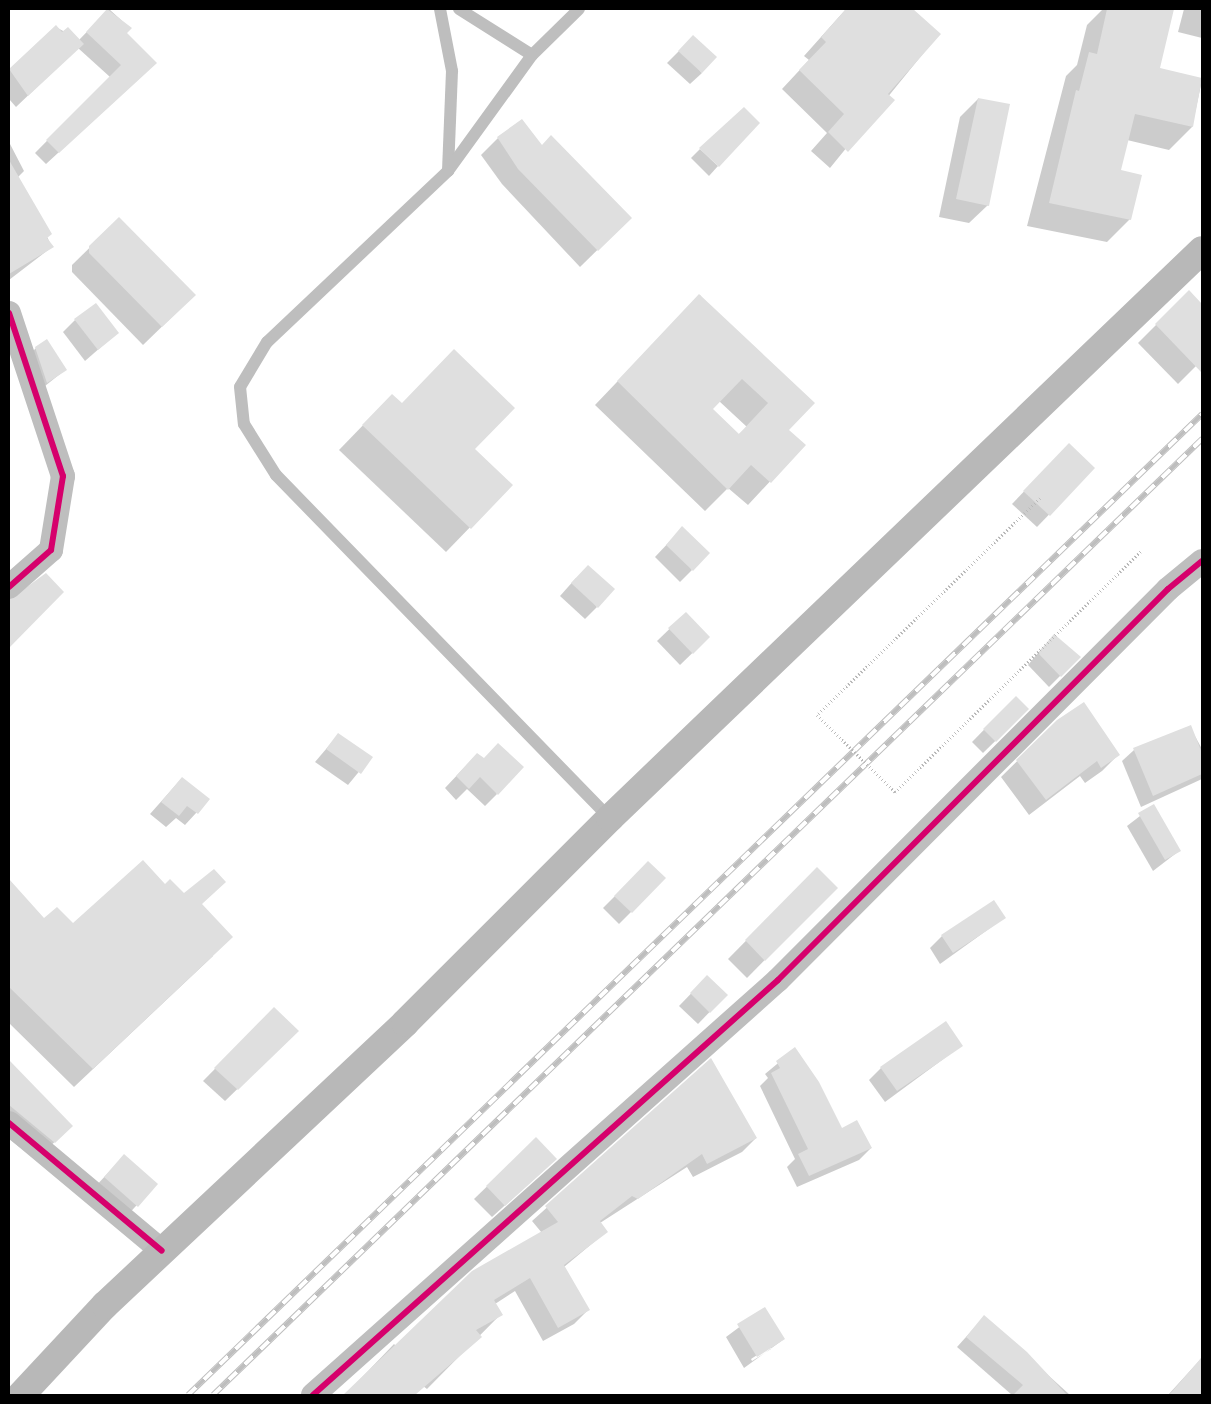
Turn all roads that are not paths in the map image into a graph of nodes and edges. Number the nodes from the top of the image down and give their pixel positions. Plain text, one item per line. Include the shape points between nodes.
1 (440, 9) edge
2 (460, 9) edge
3 (579, 9) edge
4 (532, 55) junction
5 (448, 171) junction
6 (1202, 250) edge
7 (9, 313) edge
8 (1202, 561) edge
9 (9, 587) edge
10 (610, 818) junction
11 (9, 1123) edge
12 (162, 1251) junction
13 (21, 1395) edge
14 (313, 1395) edge

1 - 5 lane via 452,71
2 - 4 lane
3 - 4 lane
4 - 5 lane
5 - 10 lane via 267,342 240,387 244,424 276,475
6 - 10 main road
7 - 9 street via 63,476 51,550
8 - 14 street via 1161,596 778,980
10 - 12 main road via 405,1023
11 - 12 street
12 - 13 main road

